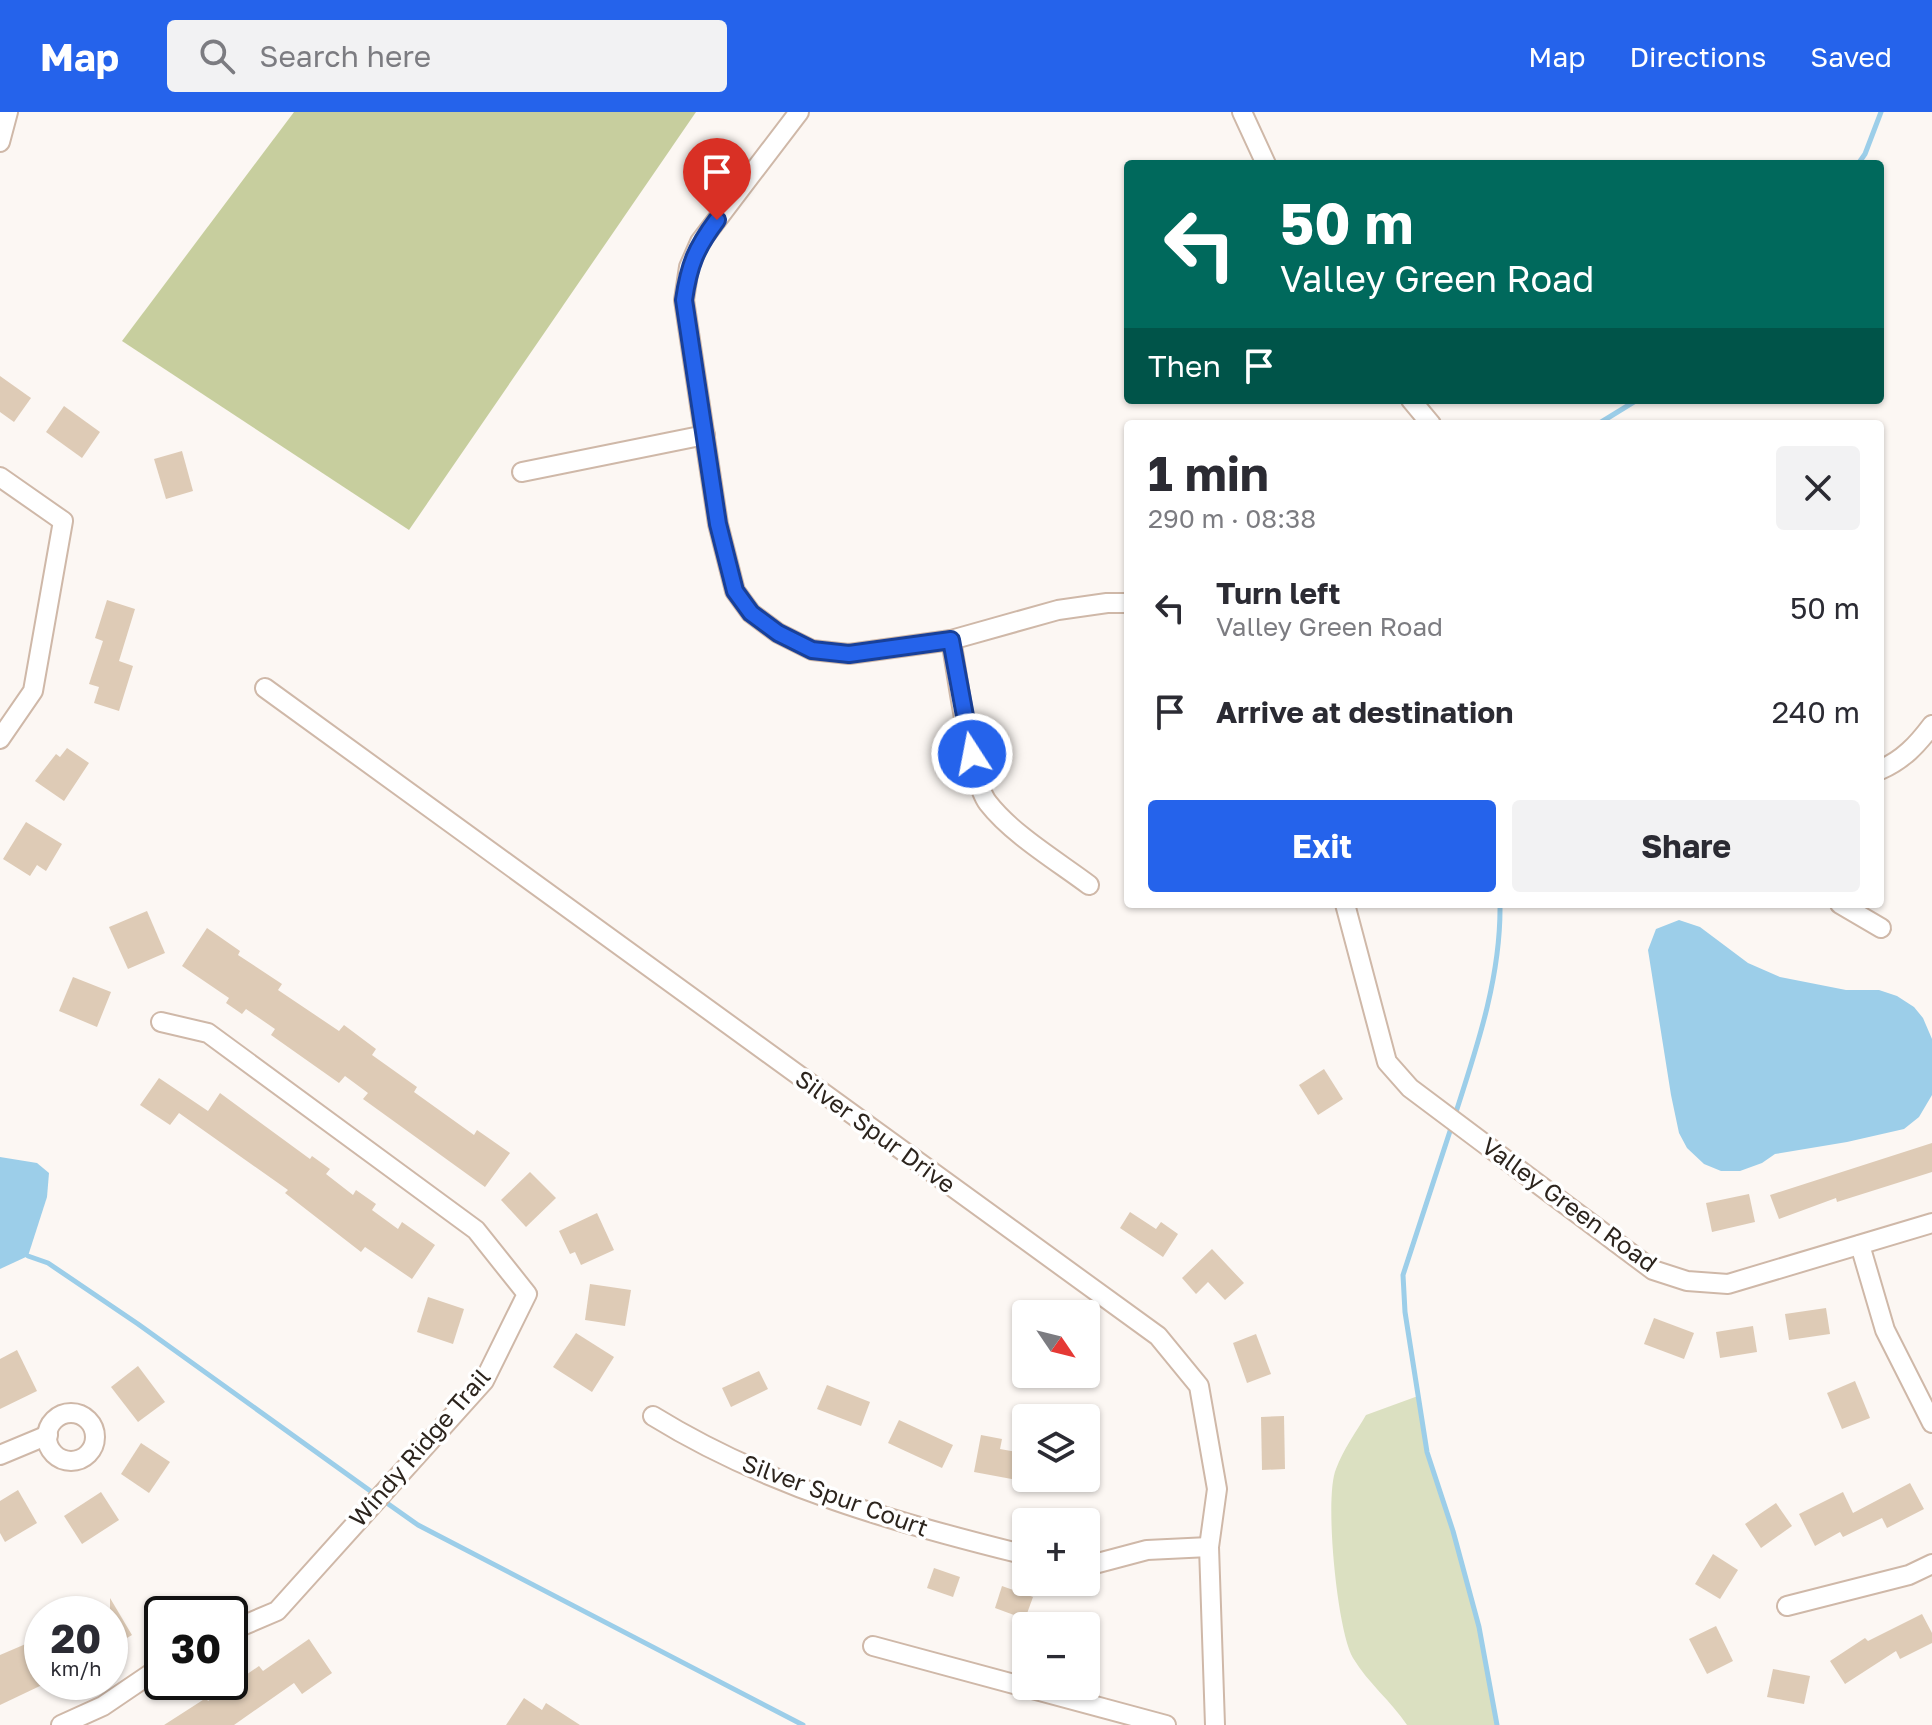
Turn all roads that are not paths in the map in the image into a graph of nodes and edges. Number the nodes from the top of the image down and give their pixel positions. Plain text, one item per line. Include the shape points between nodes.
1 (8, 112) edge
2 (799, 112) edge
3 (1242, 112) edge
4 (0, 142) edge
5 (1264, 160) edge
6 (1414, 404) edge
7 (1428, 420) edge
8 (705, 435) junction
9 (522, 472) dead end
10 (0, 477) edge
11 (1124, 603) edge
12 (951, 640) junction
13 (265, 688) dead end
14 (1932, 725) edge
15 (0, 739) edge
16 (1884, 768) edge
17 (1089, 885) dead end
18 (1346, 908) edge
19 (1847, 908) edge
20 (1881, 928) dead end
21 (161, 1022) dead end
22 (1932, 1223) edge
23 (1860, 1245) junction
24 (653, 1416) dead end
25 (1932, 1423) edge
26 (48, 1435) dead end
27 (0, 1455) edge
28 (1209, 1547) junction
29 (1012, 1551) edge
30 (1100, 1562) edge
31 (1932, 1564) edge
32 (1787, 1606) dead end
33 (248, 1623) edge
34 (873, 1646) dead end
35 (144, 1678) edge
36 (61, 1725) edge
37 (1166, 1725) edge
38 (1215, 1725) edge

1 - 4 street
2 - 8 street via 700,242 689,267 684,300
3 - 5 street
6 - 7 street
8 - 9 street
8 - 12 street via 718,524 735,591 751,613 812,650 849,654
10 - 15 street via 63,521 33,691
11 - 12 street via 1058,610
12 - 17 street via 985,800
13 - 28 street, Silver Spur Drive via 1158,1336 1199,1386 1217,1489
14 - 16 street via 1910,751
18 - 23 street, Valley Green Road via 1387,1062 1410,1088 1653,1270 1687,1281 1728,1284
19 - 20 street
21 - 33 street, Windy Ridge Trail via 208,1033 464,1220 527,1294 484,1381 277,1611
22 - 23 street, Valley Green Road
23 - 25 street via 1885,1330
24 - 29 street, Silver Spur Court via 770,1478 872,1514
26 - 27 street
28 - 30 street via 1147,1550
28 - 38 street, Silver Spur Drive
31 - 32 street via 1909,1575
34 - 37 street
35 - 36 street via 103,1706

